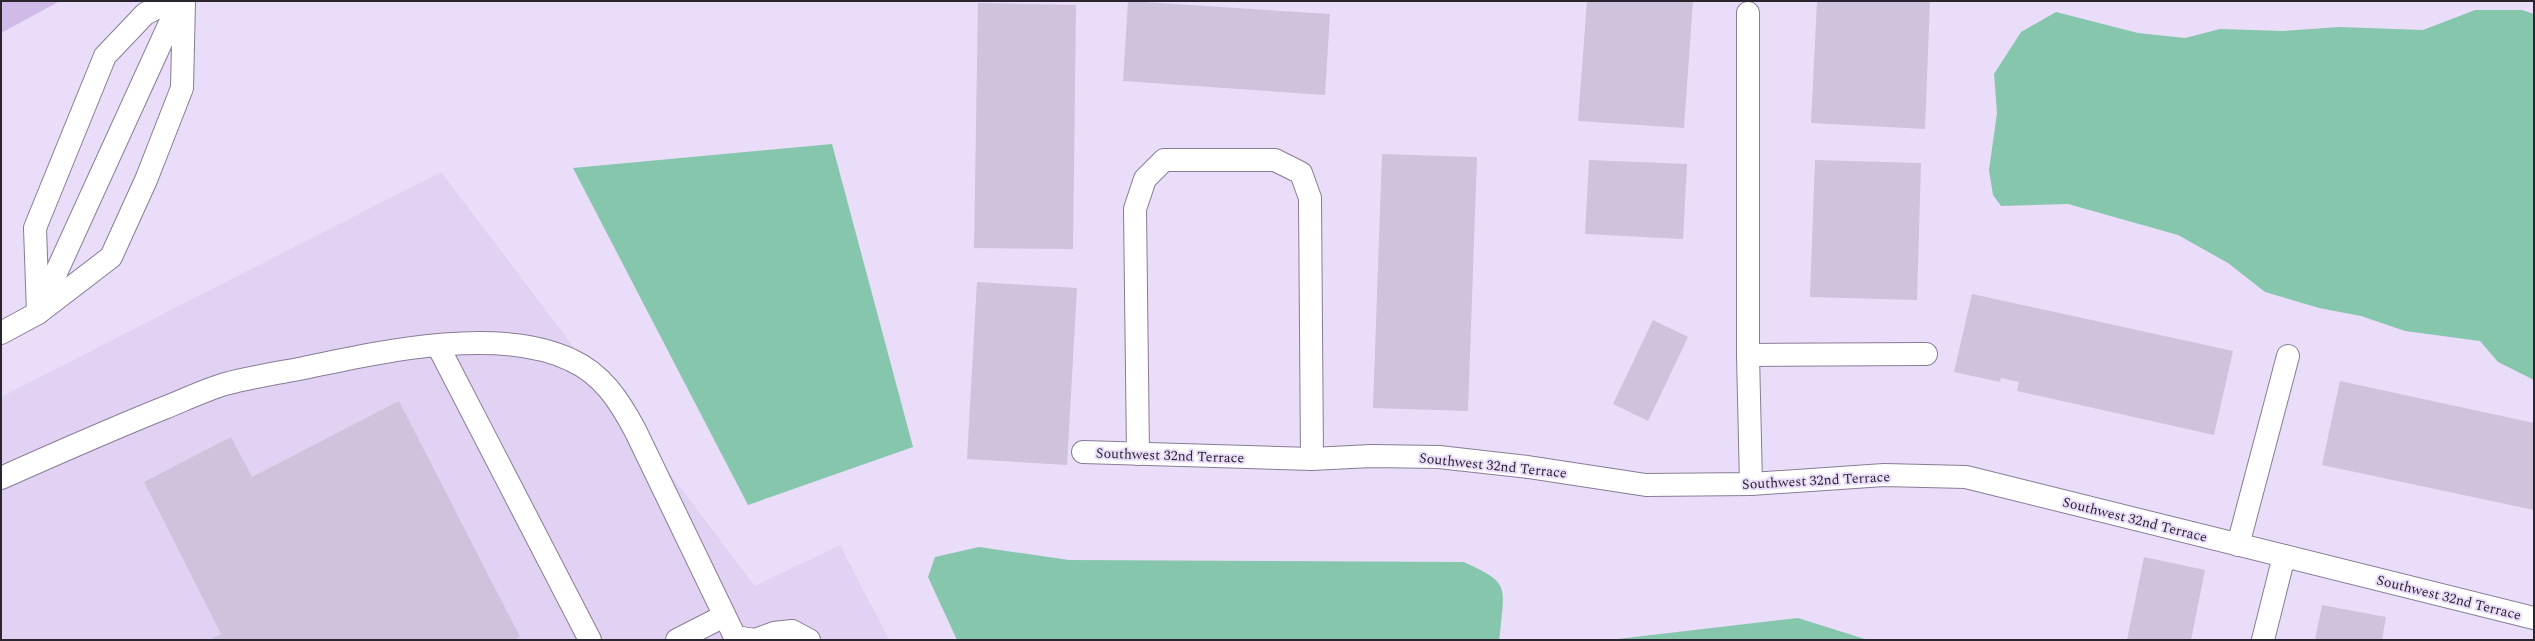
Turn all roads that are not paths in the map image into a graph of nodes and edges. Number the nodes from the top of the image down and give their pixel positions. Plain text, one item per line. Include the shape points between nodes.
1 (168, 1) edge
2 (180, 1) edge
3 (184, 1) edge
4 (1748, 13) dead end
5 (38, 313) junction
6 (1, 334) edge
7 (438, 346) junction
8 (1926, 354) dead end
9 (1748, 355) junction
10 (2288, 356) dead end
11 (1083, 452) dead end
12 (1138, 454) junction
13 (1312, 459) junction
14 (1, 478) edge
15 (1751, 484) junction
16 (2238, 544) junction
17 (2284, 556) junction
18 (724, 616) junction
19 (2534, 618) edge
20 (590, 640) edge
21 (677, 640) edge
22 (809, 640) edge
23 (2263, 640) edge

1 - 5 street via 145,14 104,56 35,228
2 - 5 street
3 - 5 street via 182,88 146,180 114,250 110,257
4 - 9 street
5 - 6 street
7 - 14 street via 379,353 225,384 110,430
7 - 18 street via 486,343 554,352 572,360 605,383 619,401 635,430
7 - 20 street
8 - 9 street
9 - 15 street
10 - 16 street
11 - 12 street, Southwest 32nd Terrace
12 - 13 street, Southwest 32nd Terrace
12 - 13 street via 1135,209 1144,179 1164,160 1275,160 1301,173 1310,198
13 - 15 street, Southwest 32nd Terrace via 1371,456 1439,457 1528,467 1646,485
15 - 16 street, Southwest 32nd Terrace via 1884,475 1966,477
16 - 17 street, Southwest 32nd Terrace
17 - 19 street, Southwest 32nd Terrace
17 - 23 street
18 - 21 street
18 - 22 street via 735,637 755,640 774,633 792,631

